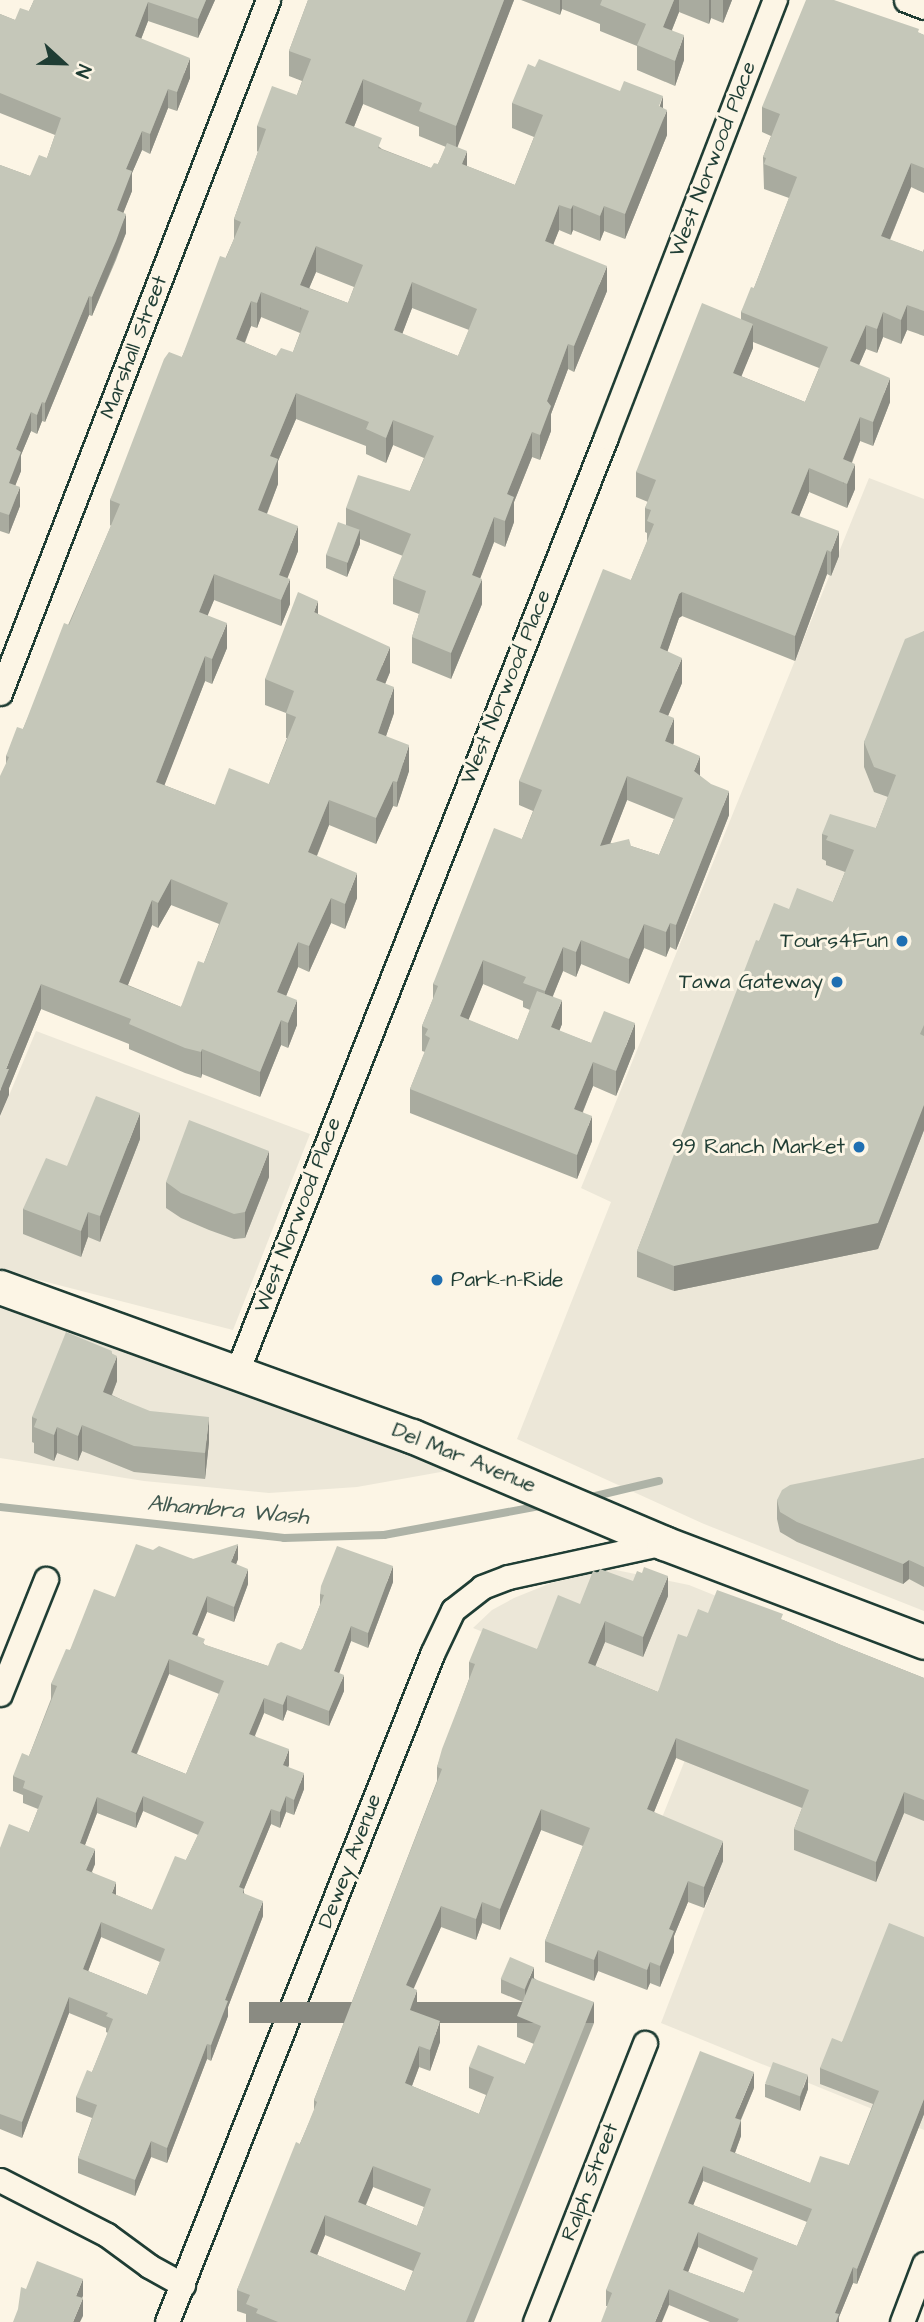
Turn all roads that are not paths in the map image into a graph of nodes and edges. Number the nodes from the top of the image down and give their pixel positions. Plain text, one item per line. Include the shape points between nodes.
1 (268, 0) edge
2 (775, 0) edge
3 (906, 0) edge
4 (924, 7) edge
5 (0, 693) edge
6 (0, 1287) edge
7 (236, 1374) junction
8 (664, 1543) junction
9 (46, 1579) dead end
10 (924, 1642) edge
11 (0, 1694) edge
12 (645, 2043) dead end
13 (0, 2180) edge
14 (924, 2264) edge
15 (183, 2285) junction
16 (167, 2322) edge
17 (535, 2322) edge
18 (902, 2322) edge

1 - 5 street, Marshall Street
2 - 7 street, West Norwood Place
3 - 4 street
6 - 7 main road, Del Mar Avenue
7 - 8 main road, Del Mar Avenue via 412,1436
8 - 10 main road, Del Mar Avenue
8 - 15 street, Dewey Avenue via 508,1577 482,1587 453,1610
9 - 11 street
12 - 17 street, Ralph Street
13 - 15 street via 107,2235
14 - 18 street
15 - 16 street, Dewey Avenue

